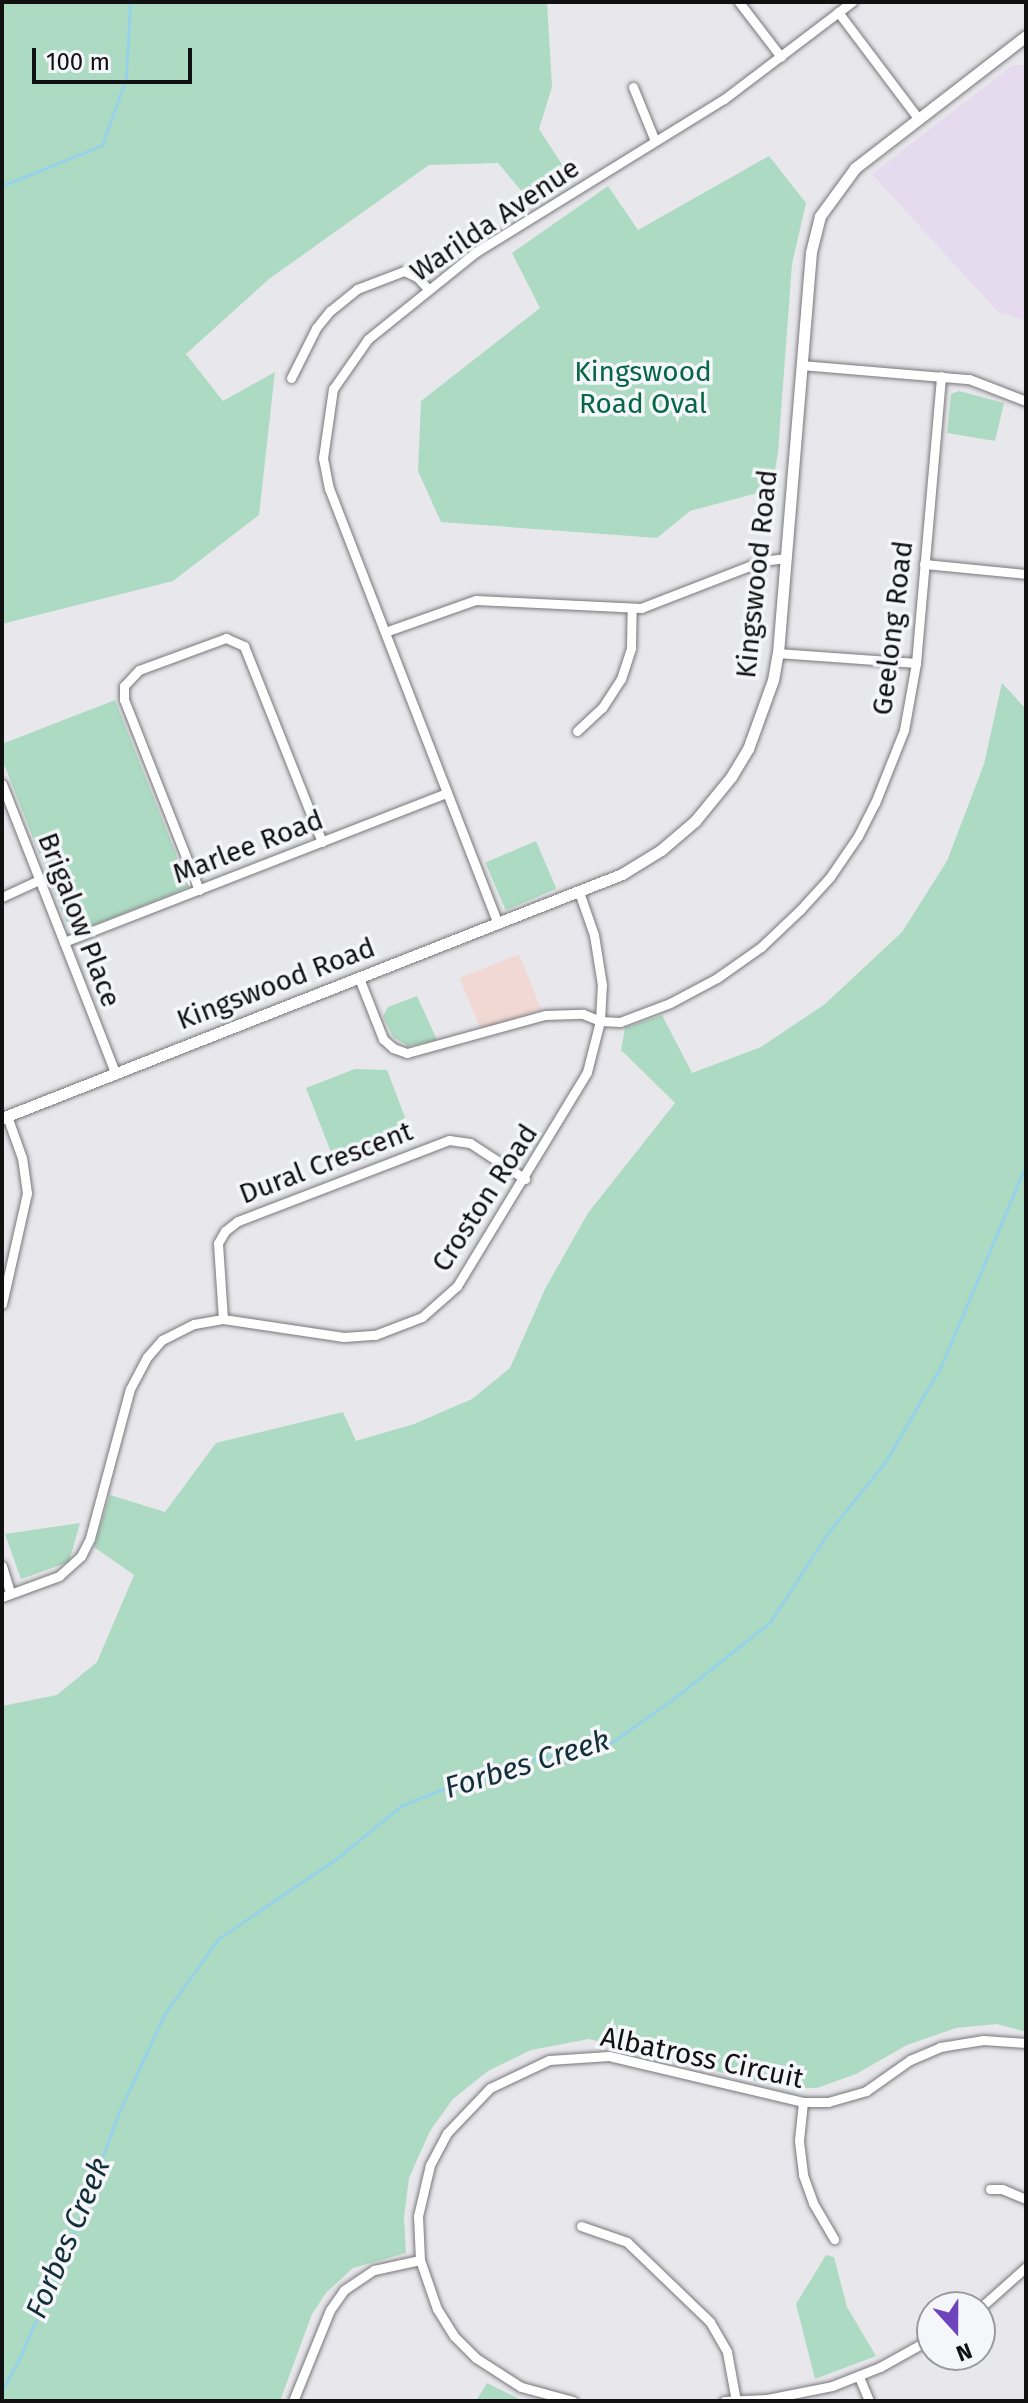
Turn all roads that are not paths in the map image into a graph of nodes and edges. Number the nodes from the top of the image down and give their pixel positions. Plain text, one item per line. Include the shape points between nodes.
1 (739, 2) edge
2 (852, 2) edge
3 (838, 12) junction
4 (1026, 36) edge
5 (781, 57) junction
6 (633, 87) dead end
7 (918, 118) junction
8 (655, 141) junction
9 (428, 289) junction
10 (801, 365) junction
11 (941, 376) junction
12 (291, 378) dead end
13 (1026, 401) edge
14 (786, 558) junction
15 (924, 564) junction
16 (1026, 574) edge
17 (632, 609) junction
18 (385, 632) junction
19 (778, 653) junction
20 (916, 663) junction
21 (577, 731) dead end
22 (2, 784) edge
23 (447, 793) junction
24 (322, 842) junction
25 (39, 880) junction
26 (199, 890) junction
27 (579, 892) junction
28 (2, 897) edge
29 (498, 924) junction
30 (64, 942) junction
31 (359, 978) junction
32 (600, 1021) junction
33 (115, 1073) junction
34 (4, 1117) edge
35 (525, 1179) junction
36 (4, 1290) edge
37 (2, 1304) edge
38 (223, 1319) junction
39 (2, 1566) edge
40 (6, 1595) edge
41 (1026, 2043) edge
42 (803, 2102) junction
43 (990, 2189) dead end
44 (1026, 2199) edge
45 (581, 2226) dead end
46 (834, 2239) dead end
47 (420, 2260) junction
48 (1026, 2267) edge
49 (996, 2294) edge
50 (916, 2347) edge
51 (859, 2377) junction
52 (293, 2401) edge
53 (573, 2401) edge
54 (724, 2401) edge
55 (736, 2401) edge
56 (869, 2401) edge

1 - 5 street
2 - 3 street, Warilda Avenue
3 - 5 street, Warilda Avenue
3 - 7 street
4 - 7 street, Kingswood Road
5 - 8 street, Warilda Avenue
6 - 8 street
7 - 10 street, Kingswood Road via 855,168 820,216 811,252
8 - 9 street, Warilda Avenue via 500,236
9 - 12 street via 404,271 357,289 316,328
9 - 18 street, Warilda Avenue via 357,350 333,389 325,431 329,489
10 - 11 street
10 - 14 street, Kingswood Road
11 - 13 street via 984,383
11 - 15 street, Geelong Road
14 - 17 street via 762,561
14 - 19 street, Kingswood Road
15 - 16 street
15 - 20 street, Geelong Road
17 - 18 street via 476,600
17 - 21 street via 631,648 621,679 602,708
18 - 23 street, Warilda Avenue
19 - 20 street
19 - 27 street, Kingswood Road via 757,728 715,798 650,858
20 - 32 street, Geelong Road via 901,741 875,803 816,894 761,947 698,989 633,1018
22 - 25 street, Brigalow Place
23 - 24 street, Marlee Road
23 - 29 street, Warilda Avenue
24 - 26 street, Marlee Road
24 - 26 street via 244,646 226,638 139,670 124,686 124,700
25 - 28 street
25 - 30 street, Brigalow Place
26 - 30 street, Marlee Road
27 - 29 street, Kingswood Road
27 - 32 street, Croston Road via 597,949
29 - 31 street, Kingswood Road
30 - 33 street, Brigalow Place
31 - 32 street, Geelong Road via 383,1039 407,1053 545,1015 583,1014
31 - 33 street, Kingswood Road
32 - 35 street, Croston Road via 581,1086
33 - 34 street, Kingswood Road
34 - 36 street via 22,1158 27,1193
35 - 38 street, Croston Road via 457,1286 408,1324 375,1335 344,1337
35 - 38 street, Dural Crescent via 470,1143 449,1140 238,1221 218,1243
36 - 37 street
38 - 40 street, Croston Road via 171,1334 147,1357 130,1389 86,1548 59,1576
39 - 40 street
41 - 42 street, Albatross Circuit via 983,2040 940,2047 853,2096
42 - 46 street via 803,2175
42 - 47 street, Albatross Circuit via 609,2056 569,2057 529,2067 482,2094 438,2148 421,2198
43 - 44 street
45 - 55 street via 627,2242 710,2322 727,2352
47 - 52 street via 374,2270 344,2290 330,2310
47 - 53 street, Albatross Circuit via 437,2309 476,2358 521,2387
48 - 49 street
50 - 51 street
51 - 55 street via 791,2396
51 - 56 street
54 - 55 street

